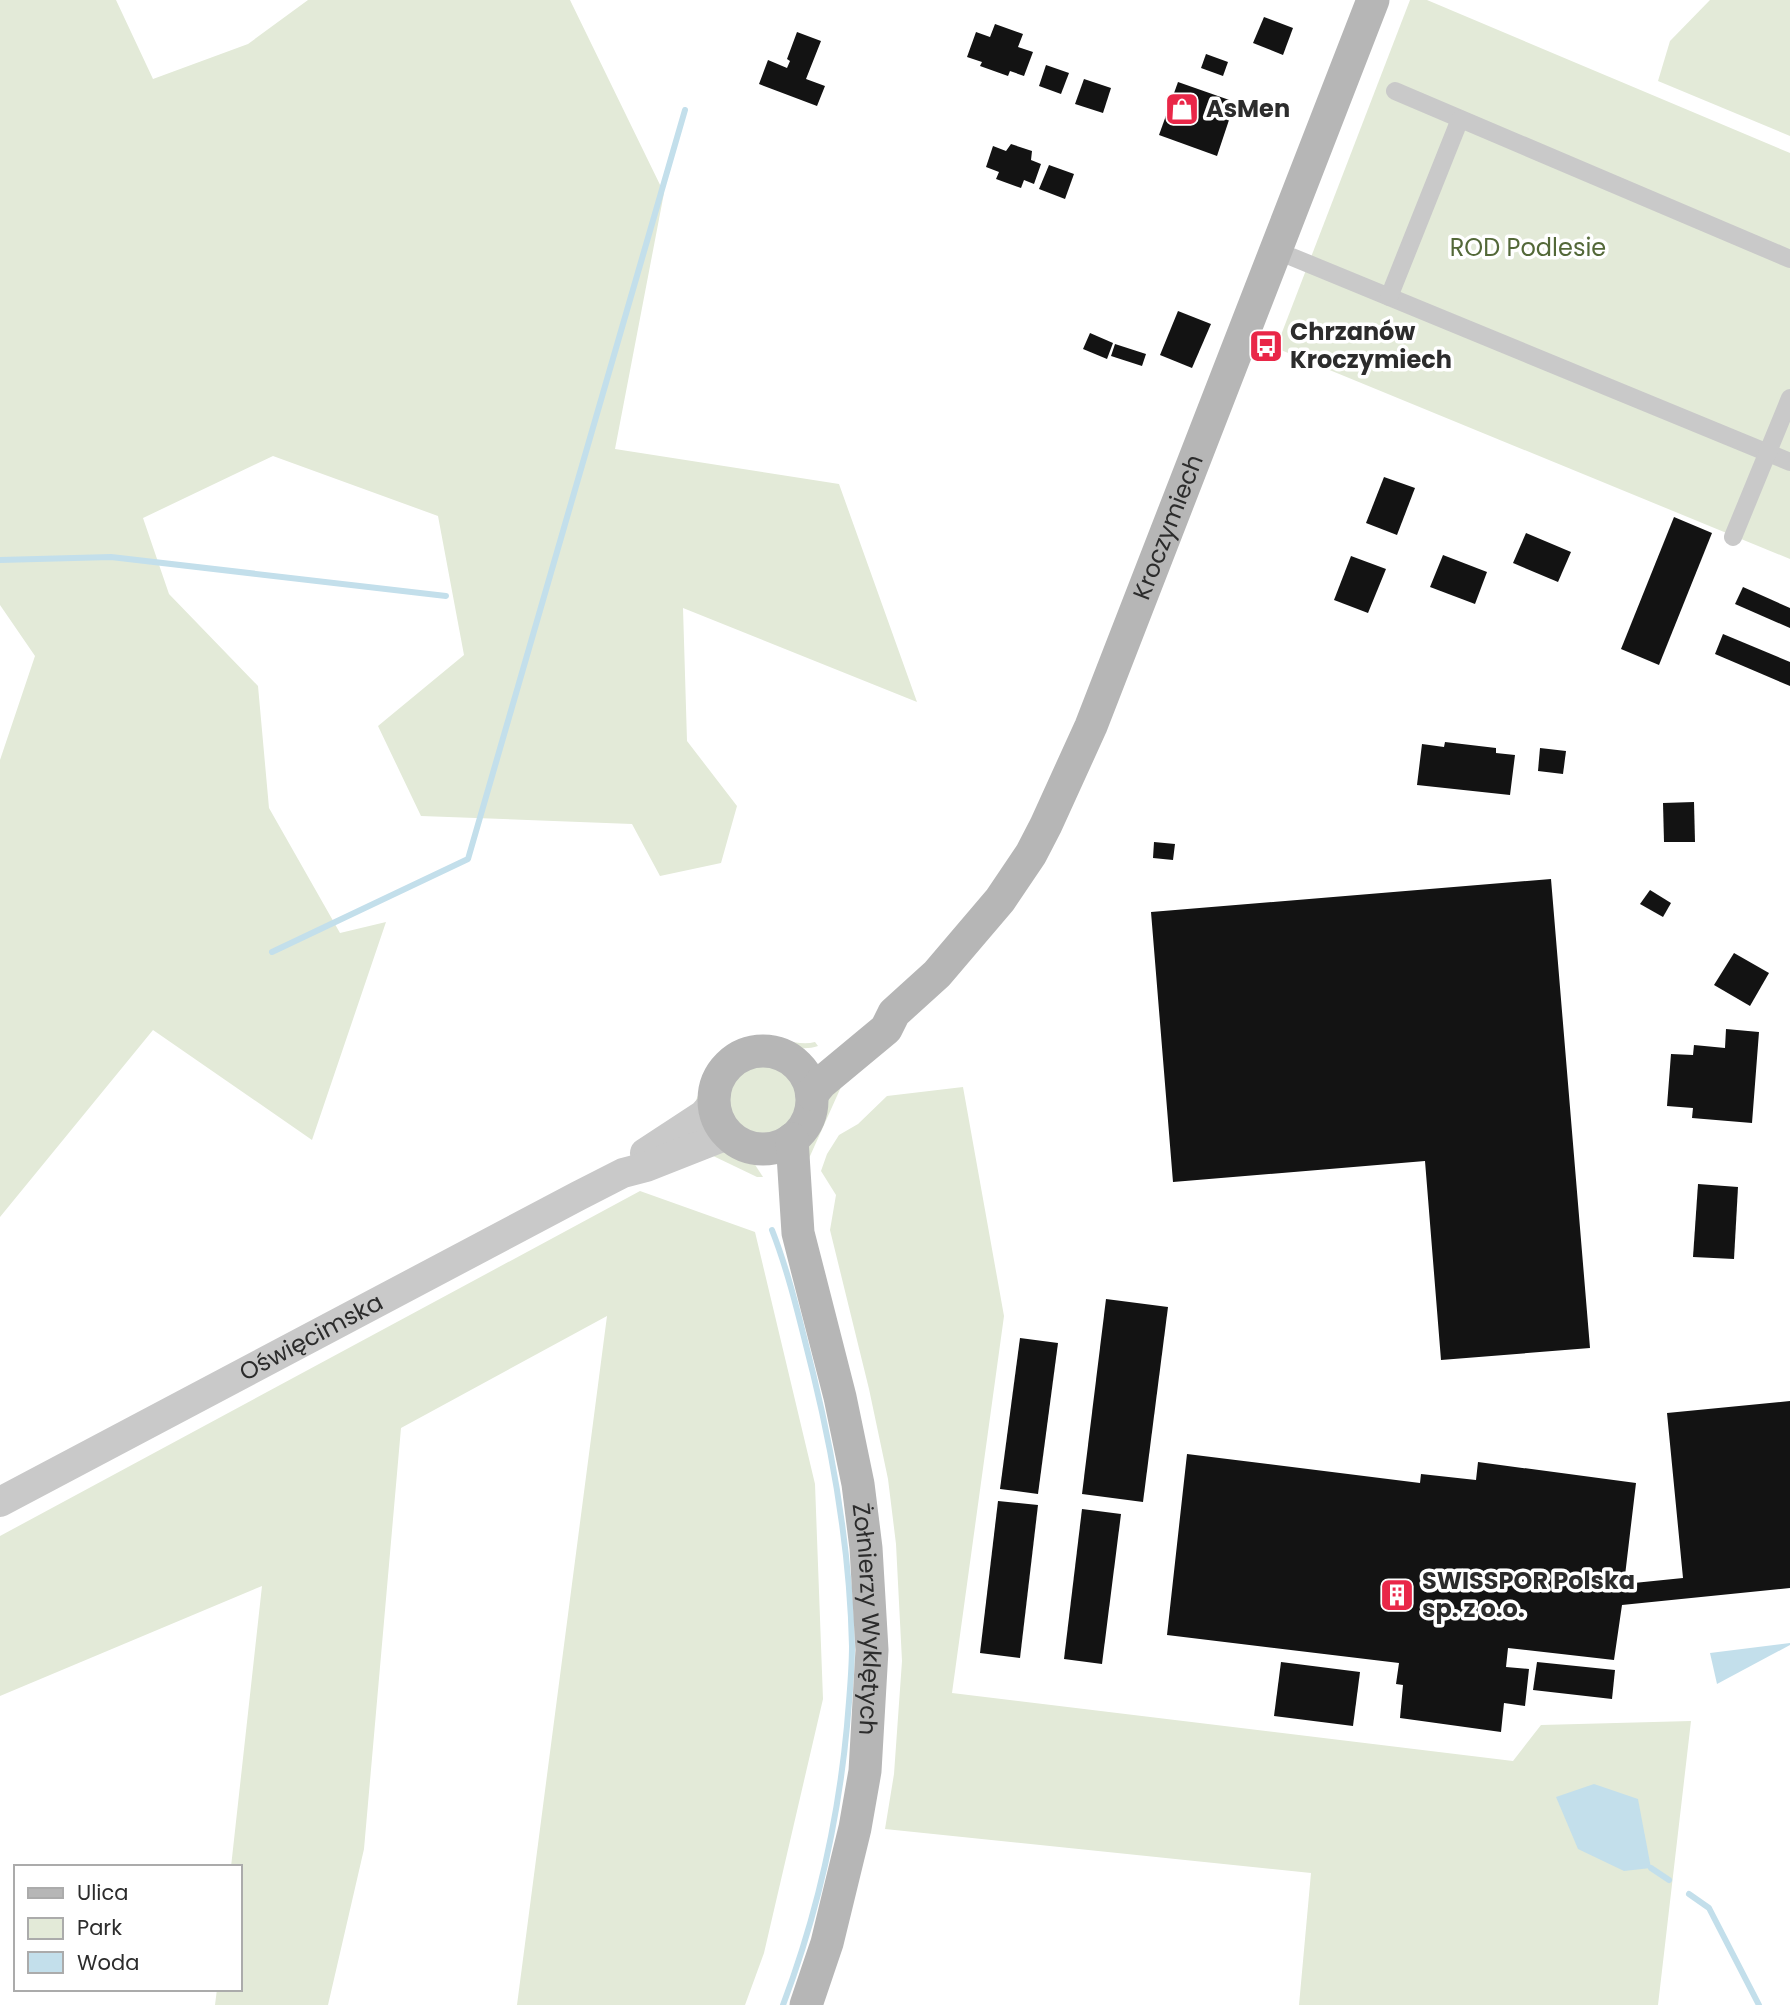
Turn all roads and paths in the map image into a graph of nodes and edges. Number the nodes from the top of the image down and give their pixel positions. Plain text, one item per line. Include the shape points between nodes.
1 (1373, 0) edge
2 (1395, 91) dead end
3 (1460, 119) junction
4 (1292, 257) dead end
5 (1790, 259) edge
6 (1389, 297) junction
7 (1790, 398) edge
8 (1767, 454) junction
9 (1790, 462) edge
10 (1733, 537) dead end
11 (894, 1013) junction
12 (794, 1061) junction
13 (812, 1094) junction
14 (713, 1104) junction
15 (792, 1139) junction
16 (742, 1142) junction
17 (623, 1173) junction
18 (798, 1233) junction
19 (0, 1502) edge
20 (806, 2005) edge

1 - 11 main road, Kroczymiech via 1091,726 1054,810 1000,900 937,974
2 - 3 street
3 - 5 street
3 - 6 street
4 - 6 street
6 - 8 street
7 - 8 street
8 - 9 street
8 - 10 street
11 - 12 main road, Kroczymiech via 808,1059
11 - 13 main road, Kroczymiech via 886,1029
12 - 13 main road
12 - 14 main road via 771,1051 747,1053 721,1073
13 - 15 main road via 808,1120
14 - 16 main road via 719,1122
14 - 17 street, Oświęcimska
15 - 16 main road via 767,1149
15 - 18 main road, Żołnierzy Wyklętych
16 - 17 street, Oświęcimska via 717,1139
16 - 18 main road, Żołnierzy Wyklętych via 768,1170
17 - 19 street, Oświęcimska
18 - 20 main road, Żołnierzy Wyklętych via 858,1484 872,1650 855,1828 836,1910

